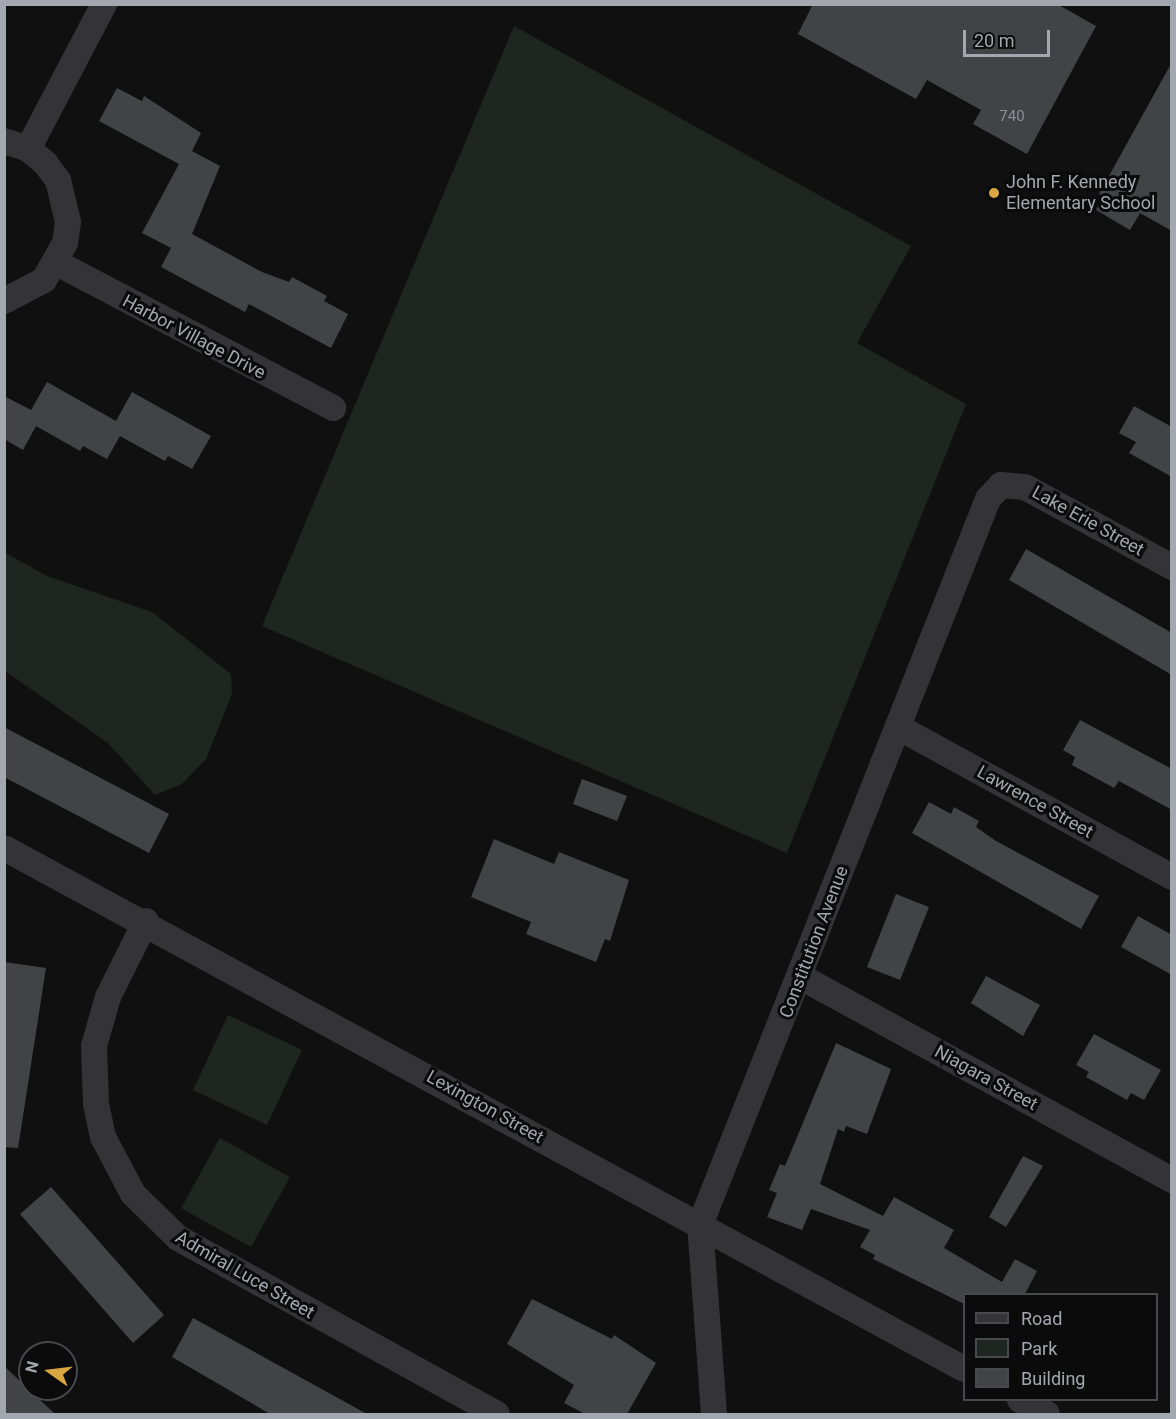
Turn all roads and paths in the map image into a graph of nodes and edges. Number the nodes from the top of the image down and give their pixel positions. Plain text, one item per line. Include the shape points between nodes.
1 (104, 4) edge
2 (16, 145) edge
3 (57, 263) junction
4 (4, 301) edge
5 (333, 408) dead end
6 (1001, 485) joint
7 (1172, 567) edge
8 (898, 727) junction
9 (4, 848) edge
10 (1172, 877) edge
11 (146, 921) junction
12 (801, 977) junction
13 (1172, 1180) edge
14 (700, 1225) junction
15 (963, 1368) edge
16 (1022, 1401) edge
17 (497, 1414) edge
18 (714, 1414) edge
19 (1047, 1414) edge

1 - 2 street
2 - 3 street via 58,180 66,200 68,222
3 - 4 street via 28,292
3 - 5 street, Harbor Village Drive
6 - 7 street, Lake Erie Street via 1025,487
6 - 8 street, Constitution Avenue via 988,499
8 - 10 street, Lawrence Street
8 - 12 street, Constitution Avenue
9 - 11 street, Lexington Street
11 - 14 street, Lexington Street
11 - 17 street, Admiral Luce Street via 108,997 94,1046 96,1104 103,1137 133,1194 178,1238
12 - 13 street, Niagara Street
12 - 14 street, Constitution Avenue
14 - 15 street, Lexington Street
14 - 18 street, Constitution Avenue
16 - 19 street

